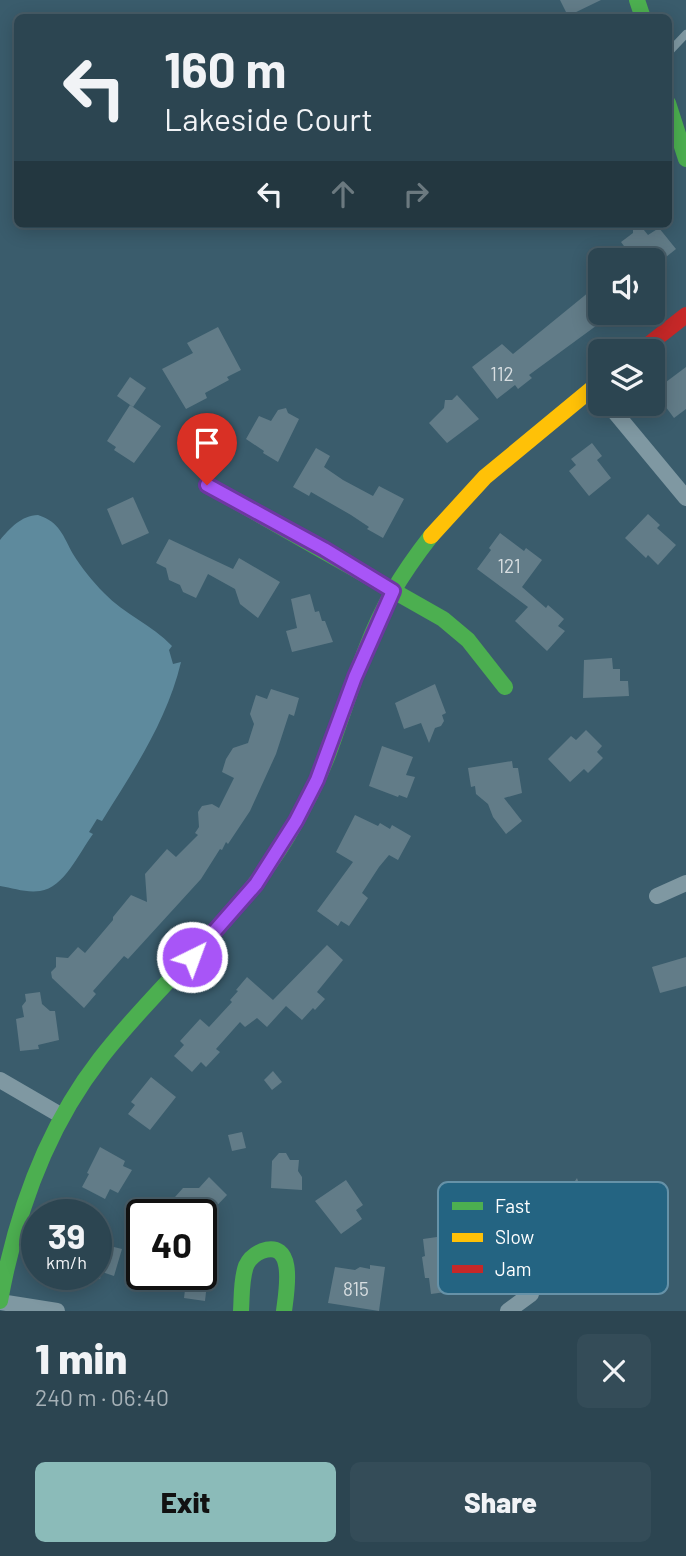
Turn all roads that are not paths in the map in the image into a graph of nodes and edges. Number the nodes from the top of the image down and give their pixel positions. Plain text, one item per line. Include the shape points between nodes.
1 (686, 34) edge
2 (672, 49) edge
3 (672, 115) edge
4 (686, 159) edge
5 (686, 315) edge
6 (656, 339) edge
7 (588, 395) edge
8 (618, 416) edge
9 (207, 485) dead end
10 (686, 498) edge
11 (393, 591) junction
12 (505, 687) dead end
13 (686, 883) edge
14 (657, 897) dead end
15 (0, 1080) edge
16 (62, 1116) junction
17 (531, 1294) dead end
18 (0, 1302) edge
19 (57, 1311) edge
20 (241, 1311) edge
21 (284, 1311) edge
22 (508, 1311) edge

1 - 2 lane
3 - 4 street
5 - 6 street
7 - 11 street via 518,447 466,496
8 - 10 street
9 - 11 street
11 - 12 street via 457,629
11 - 16 street via 317,780 275,856 227,918 101,1059
13 - 14 street
15 - 16 street
16 - 18 street via 40,1158 14,1227
17 - 22 street
18 - 19 street
20 - 21 street via 248,1262 268,1250 283,1256 287,1264

